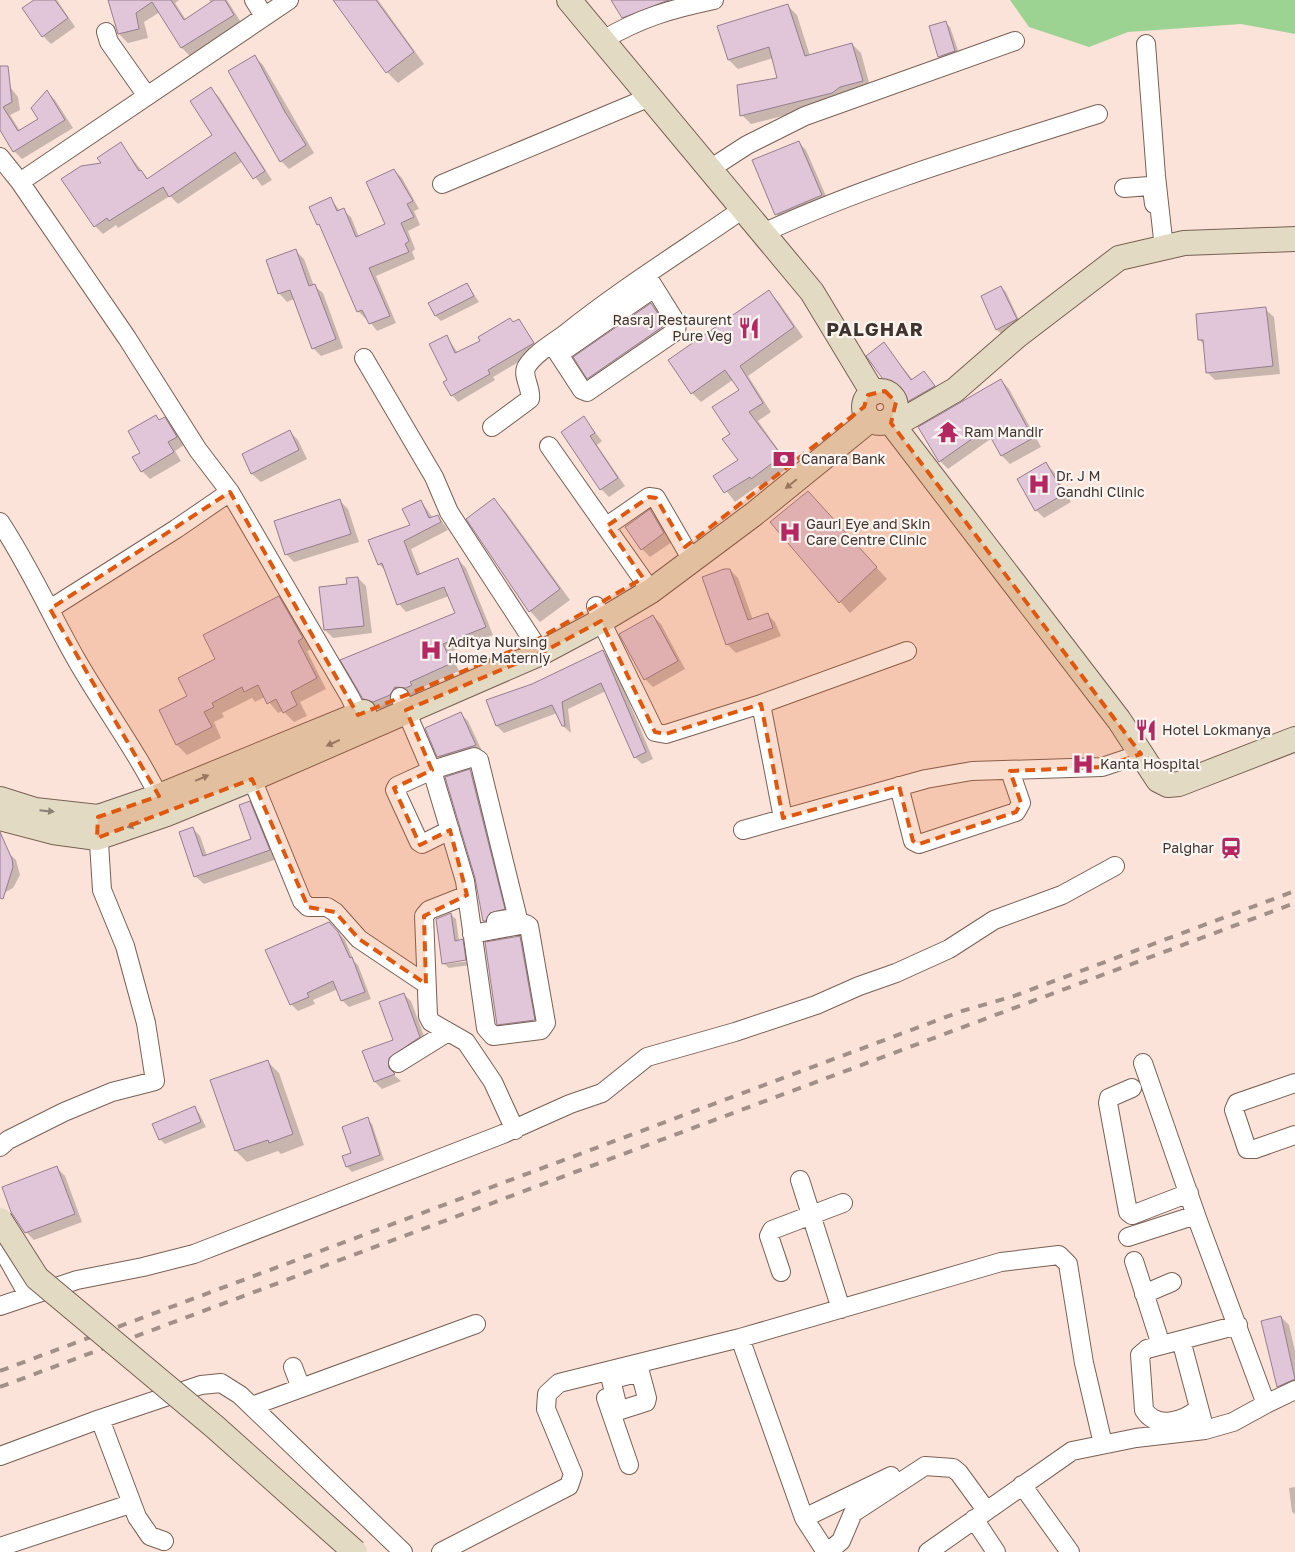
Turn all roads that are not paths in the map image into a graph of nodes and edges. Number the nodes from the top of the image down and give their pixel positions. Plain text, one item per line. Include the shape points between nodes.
1 (254, 0) edge
2 (289, 0) edge
3 (714, 0) edge
4 (578, 3) edge
5 (264, 16) junction
6 (106, 32) dead end
7 (602, 40) junction
8 (1015, 41) dead end
9 (1146, 44) dead end
10 (147, 96) junction
11 (650, 97) junction
12 (1098, 114) dead end
13 (0, 156) edge
14 (710, 169) junction
15 (20, 182) junction
16 (442, 184) dead end
17 (1124, 188) dead end
18 (743, 209) junction
19 (763, 233) junction
20 (1295, 239) edge
21 (1161, 248) junction
22 (650, 282) junction
23 (555, 349) junction
24 (364, 358) dead end
25 (874, 410) junction
26 (492, 427) dead end
27 (549, 446) dead end
28 (230, 492) junction
29 (0, 522) edge
30 (607, 526) junction
31 (688, 553) junction
32 (647, 584) junction
33 (50, 609) junction
34 (599, 613) junction
35 (537, 647) junction
36 (907, 651) dead end
37 (403, 704) junction
38 (761, 704) junction
39 (362, 722) junction
40 (1295, 738) edge
41 (1141, 754) junction
42 (250, 769) junction
43 (432, 770) junction
44 (1010, 771) junction
45 (899, 786) junction
46 (0, 799) edge
47 (163, 805) junction
48 (0, 818) edge
49 (783, 818) junction
50 (98, 828) junction
51 (450, 830) junction
52 (742, 830) dead end
53 (1115, 866) dead end
54 (467, 895) junction
55 (471, 929) junction
56 (426, 984) junction
57 (448, 1032) junction
58 (398, 1063) dead end
59 (1143, 1063) dead end
60 (1295, 1083) edge
61 (1132, 1088) dead end
62 (515, 1130) junction
63 (1295, 1135) edge
64 (0, 1146) edge
65 (800, 1180) dead end
66 (1189, 1193) junction
67 (843, 1203) dead end
68 (1196, 1215) junction
69 (811, 1216) junction
70 (0, 1220) edge
71 (1128, 1236) dead end
72 (0, 1245) edge
73 (1134, 1261) dead end
74 (781, 1272) dead end
75 (1172, 1282) dead end
76 (1144, 1294) junction
77 (28, 1295) junction
78 (0, 1306) edge
79 (841, 1309) junction
80 (476, 1324) dead end
81 (1238, 1325) junction
82 (740, 1338) junction
83 (1181, 1340) junction
84 (1161, 1345) junction
85 (293, 1366) dead end
86 (640, 1368) junction
87 (603, 1379) junction
88 (301, 1388) junction
89 (1295, 1390) edge
90 (1266, 1404) junction
91 (252, 1406) junction
92 (1199, 1408) junction
93 (100, 1419) junction
94 (1205, 1430) junction
95 (1103, 1444) junction
96 (0, 1456) edge
97 (921, 1462) dead end
98 (629, 1465) dead end
99 (1022, 1485) junction
100 (130, 1504) junction
101 (980, 1514) junction
102 (804, 1518) junction
103 (164, 1541) dead end
104 (0, 1547) edge
105 (355, 1552) edge
106 (403, 1552) edge
107 (441, 1552) edge
108 (828, 1552) edge
109 (928, 1552) edge
110 (996, 1552) edge
111 (1070, 1552) edge

1 - 5 street
2 - 5 street
3 - 7 street via 632,22
4 - 7 street
5 - 10 street
6 - 10 street via 109,42
7 - 11 street
8 - 14 street via 805,116
9 - 21 street
10 - 15 street
11 - 14 street
11 - 16 street
12 - 19 street via 815,208
13 - 15 street
14 - 18 street
15 - 28 street via 128,338 198,450
17 - 21 street via 1152,188
18 - 19 street
18 - 22 street
19 - 25 street via 812,292
20 - 21 street via 1184,243
21 - 25 street via 1119,258 1017,336 955,390 905,419
22 - 23 street via 586,317
22 - 23 street via 678,324 676,331 587,392 582,390
23 - 26 street via 527,366 524,373 531,391 530,399
24 - 35 street via 434,477 449,512
25 - 31 street via 754,514
25 - 41 street via 1119,720
27 - 30 street
28 - 33 street
28 - 39 street
29 - 33 street
30 - 31 street via 649,497 656,498
30 - 32 street
31 - 32 street
32 - 34 street
33 - 47 street via 76,659 147,772
34 - 35 street
34 - 38 street via 655,732 666,734
35 - 37 street
36 - 38 street
37 - 39 street
37 - 43 street
38 - 49 street
39 - 42 street
40 - 41 street via 1179,784 1168,785 1158,780
41 - 44 street via 1102,767
42 - 47 street
42 - 56 street via 302,901 308,907 327,907 335,912 359,939
43 - 51 street
43 - 51 street via 395,790 419,842 422,844
43 - 55 street via 474,757 480,760 517,915
44 - 45 street via 972,771
44 - 45 street via 1021,803 1016,812 919,844 913,841
45 - 49 street
46 -> 50 street
47 - 50 street
48 - 50 street via 53,832
49 - 52 street
50 - 64 street via 102,890 128,955 146,1024 155,1081 112,1092 64,1112
51 - 54 street
53 - 62 street via 1062,895 994,920 949,949 896,973 789,1014 647,1057 602,1093
54 - 55 street
54 - 56 street via 429,910 424,916
55 - 55 street via 486,1028 493,1036 541,1030 546,1023 529,926
56 - 57 street via 428,1016 431,1022
57 - 58 street
57 - 62 street via 466,1042 493,1082
59 - 66 street
60 - 63 street via 1237,1103 1234,1110 1247,1149 1255,1150
61 - 66 street via 1110,1098 1108,1103 1128,1212 1132,1215
62 - 77 street via 194,1254 77,1280
65 - 69 street
66 - 68 street
67 - 69 street
68 - 71 street
68 - 81 street
69 - 74 street via 772,1230 769,1236
69 - 79 street
70 - 105 street, bridge via 37,1278 215,1427
72 - 77 street
73 - 76 street
75 - 76 street
76 - 84 street
77 - 78 street
79 - 82 street
79 - 95 street via 1001,1262 1059,1255 1068,1264 1084,1363
80 - 88 street
81 - 83 street
81 - 90 street
82 - 86 street
82 - 102 street
83 - 84 street
83 - 92 street
84 - 92 street via 1140,1355 1144,1410 1155,1421 1163,1422 1186,1418
85 - 88 street
86 - 87 street
86 - 87 street via 646,1402 621,1410
87 - 98 street
87 - 107 street via 559,1383 547,1394 546,1409 573,1474 569,1486
88 - 91 street
89 - 90 street
90 - 94 street via 1233,1422
91 - 93 street via 240,1394 220,1383 201,1385
91 - 106 street
92 - 94 street
93 - 96 street
93 - 100 street
94 - 95 street
95 - 99 street via 1072,1451
97 - 102 street
99 - 101 street
99 - 111 street
100 - 103 street via 150,1536
100 - 104 street
101 - 108 street via 959,1473 953,1468 925,1466 853,1513 841,1542
101 - 109 street
101 - 110 street
102 - 108 street

